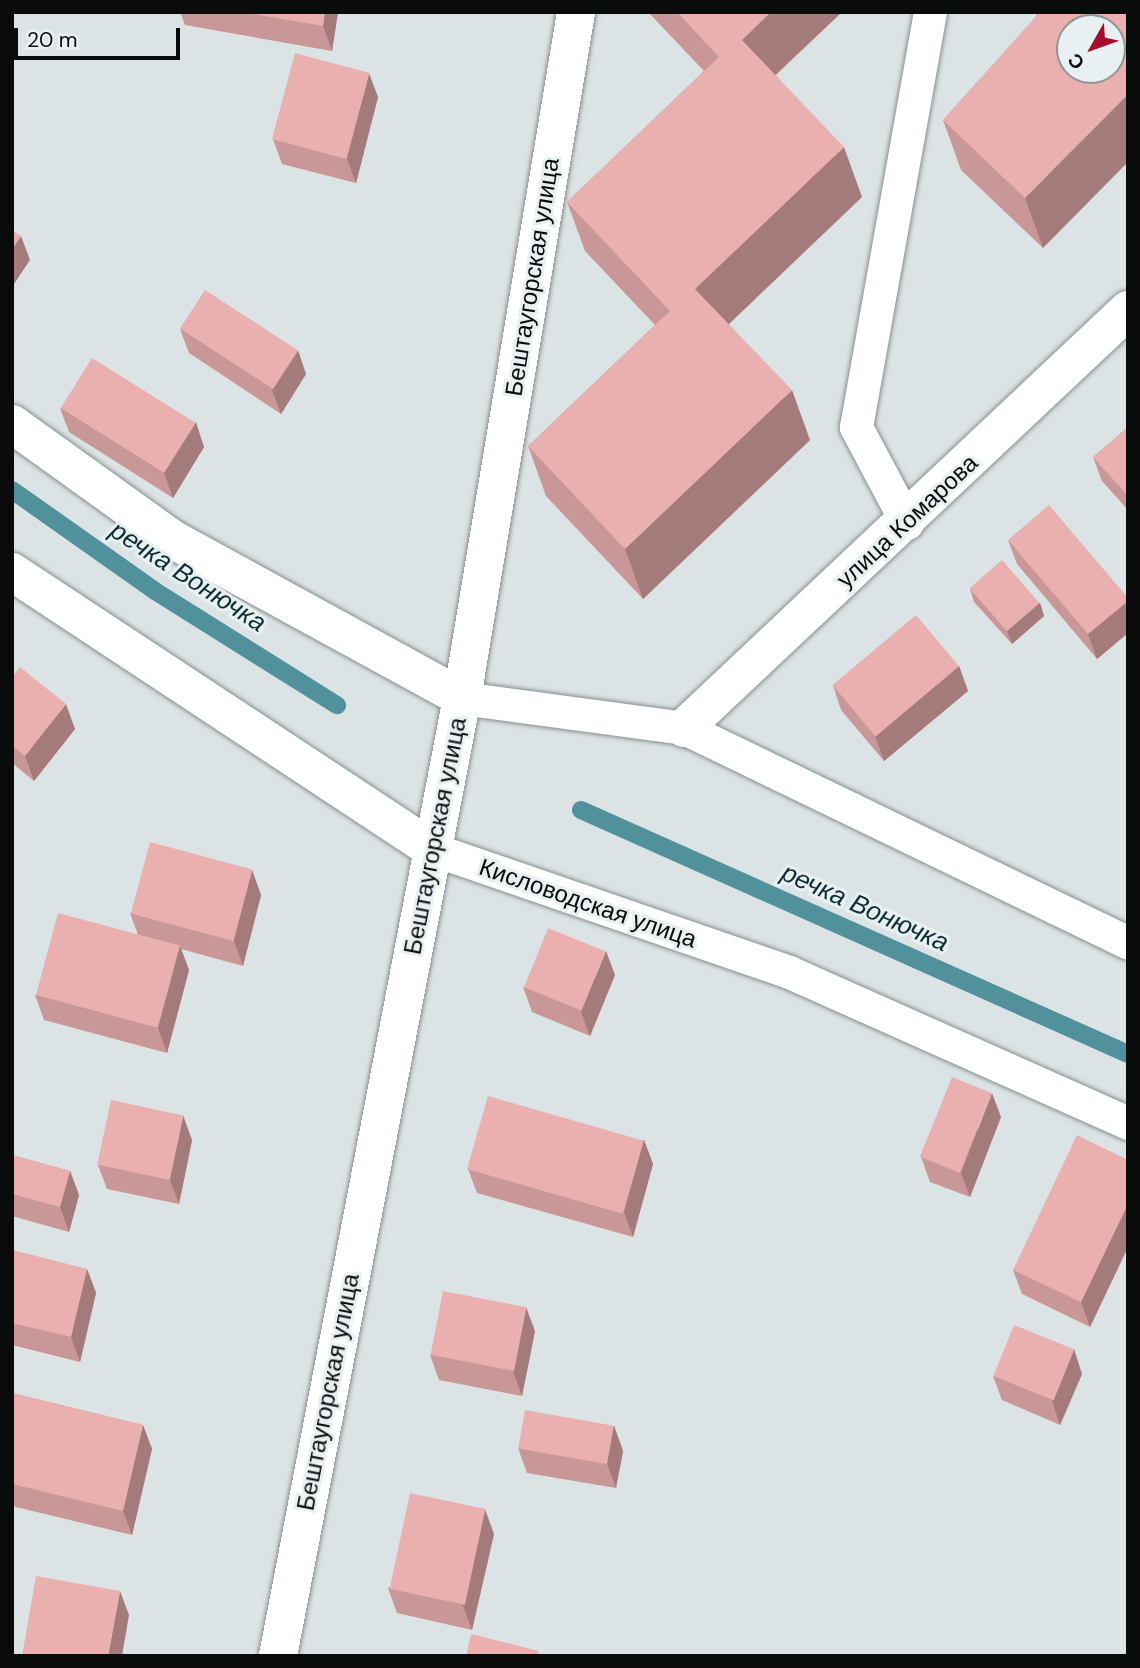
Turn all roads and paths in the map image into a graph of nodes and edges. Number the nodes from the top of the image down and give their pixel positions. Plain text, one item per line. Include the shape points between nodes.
1 (576, 12) edge
2 (930, 12) edge
3 (1128, 310) edge
4 (12, 424) edge
5 (907, 523) junction
6 (12, 572) edge
7 (462, 698) junction
8 (684, 728) junction
9 (432, 849) junction
10 (1128, 943) edge
11 (1128, 1123) edge
12 (278, 1656) edge

1 - 7 street, Бештаугорская улица
2 - 5 lane via 856,427
3 - 5 street, улица Комарова
4 - 7 street via 172,539
5 - 8 street, улица Комарова
6 - 9 street, Кисловодская улица
7 - 8 lane
7 - 9 street, Бештаугорская улица
8 - 10 lane
9 - 11 lane, Кисловодская улица via 789,972
9 - 12 street, Бештаугорская улица

